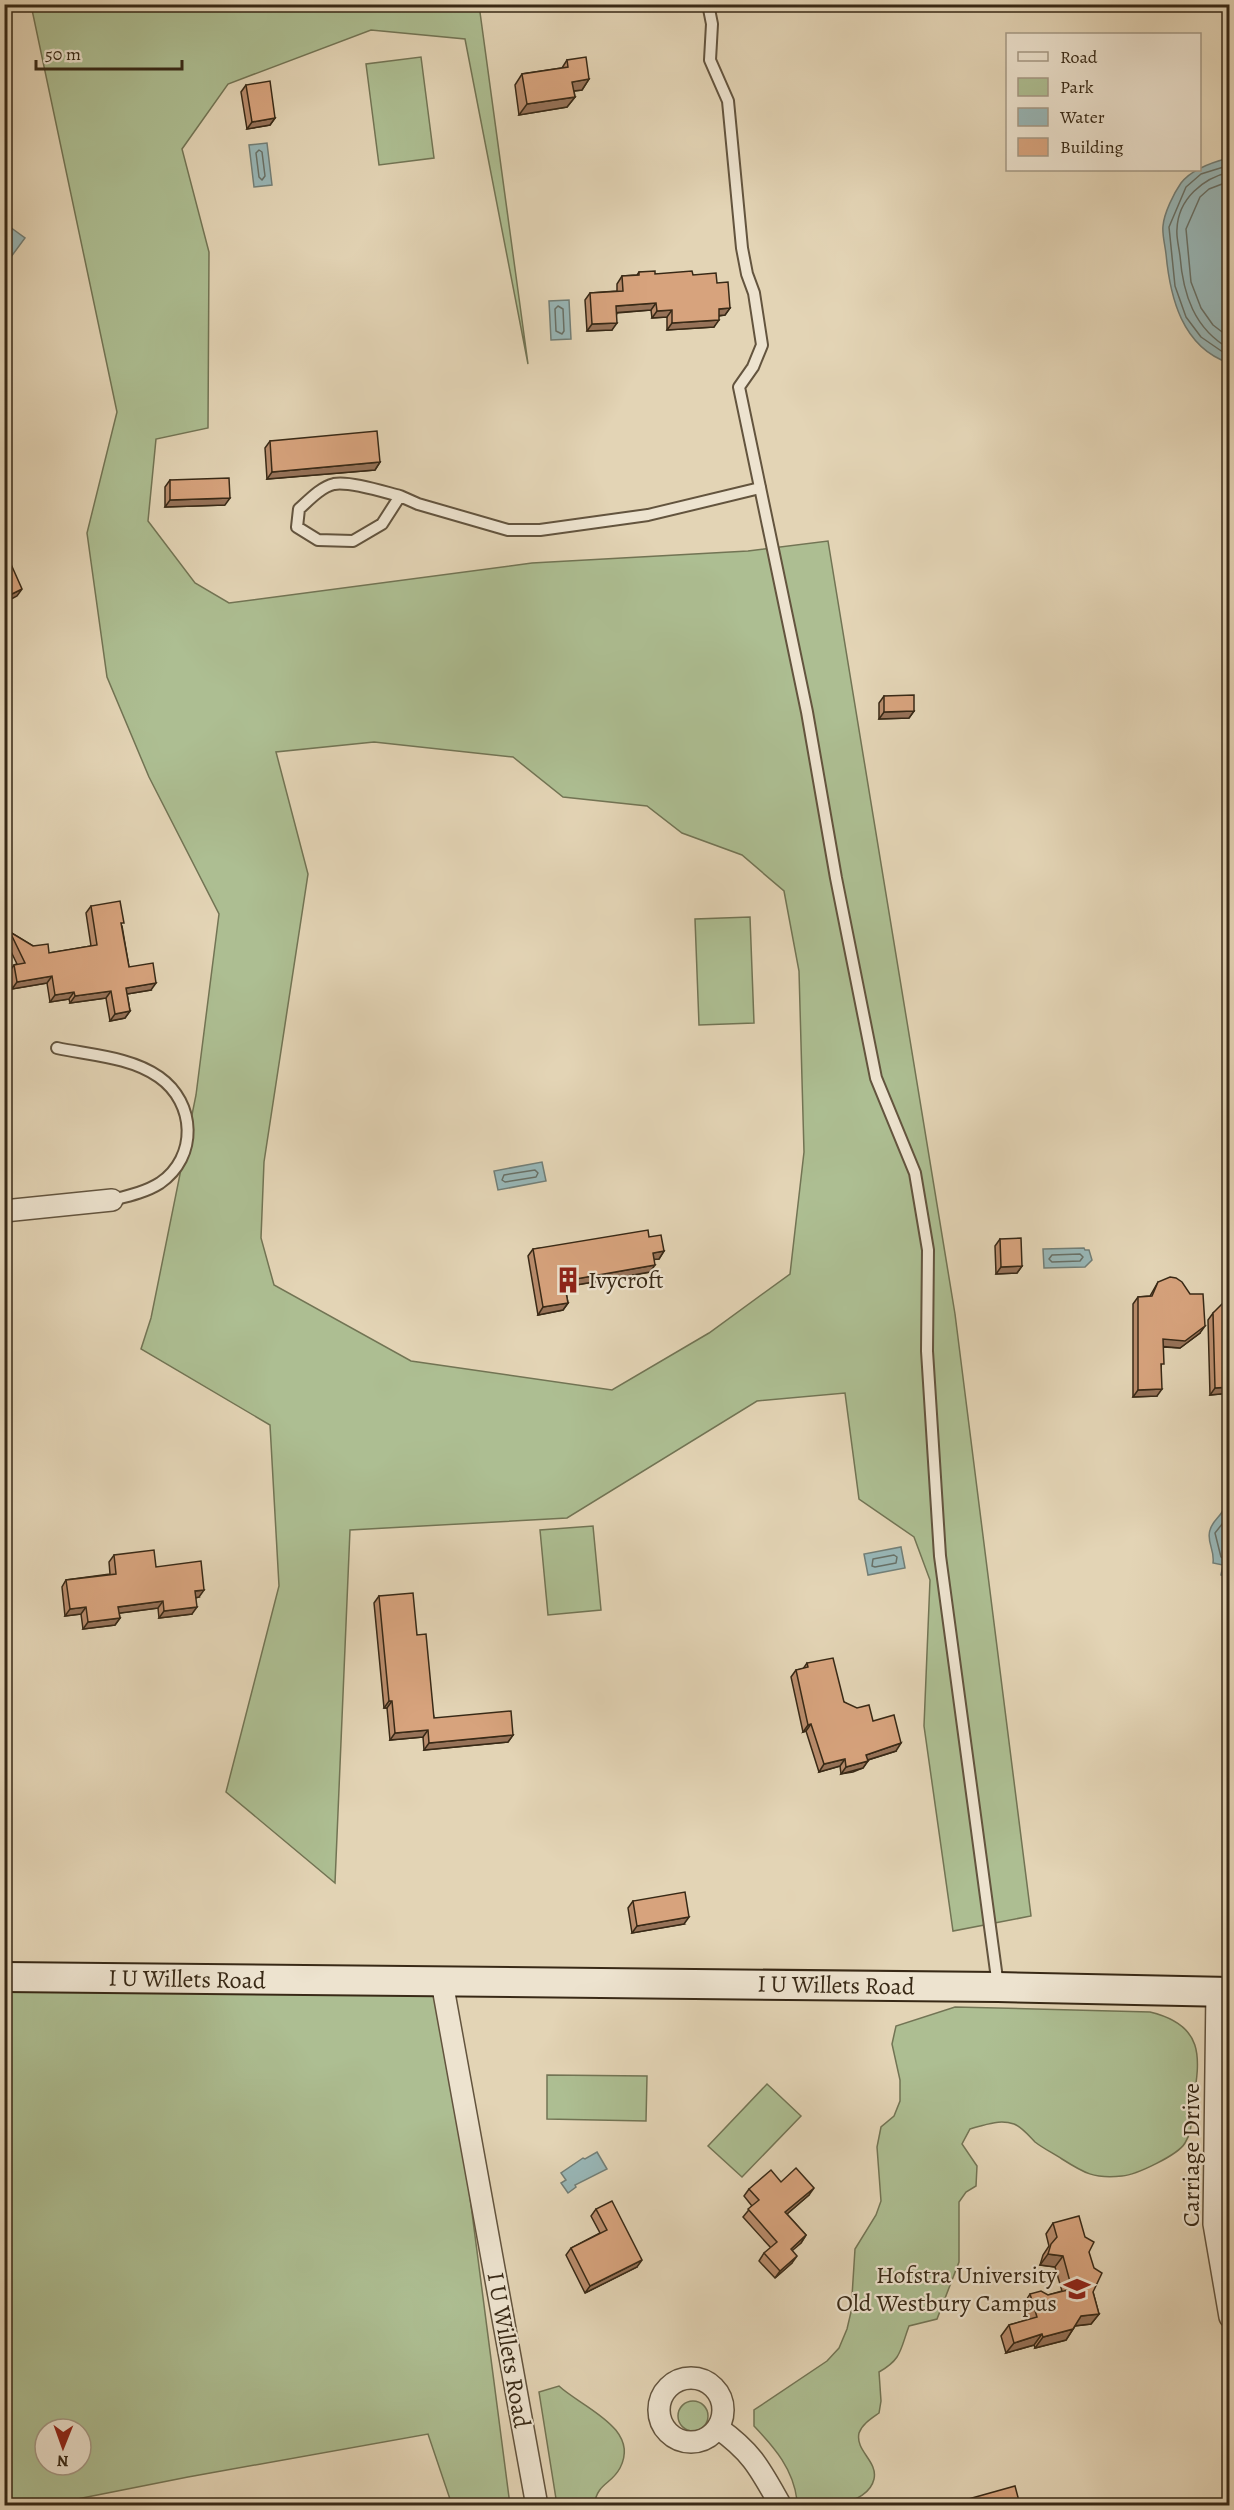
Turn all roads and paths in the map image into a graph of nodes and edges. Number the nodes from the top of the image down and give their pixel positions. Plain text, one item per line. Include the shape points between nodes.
1 (708, 4) edge
2 (760, 488) junction
3 (400, 496) junction
4 (57, 1048) dead end
5 (112, 1200) joint
6 (4, 1211) edge
7 (4, 1977) edge
8 (442, 1982) junction
9 (998, 1987) junction
10 (1223, 1992) edge
11 (1230, 2317) edge
12 (718, 2428) dead end
13 (537, 2505) edge
14 (781, 2505) edge

1 - 2 lane via 712,24 710,60 728,101 742,248 762,345 739,387
2 - 3 lane via 648,515 540,530 508,530
2 - 9 lane via 876,1078 915,1173 928,1250 927,1352 940,1556
3 - 3 lane via 382,524 353,541 318,540 297,526 299,509 335,484
4 - 5 lane via 146,1070 160,1078 186,1112 188,1143 172,1172 146,1190
5 - 6 street
7 - 8 street, I U Willets Road
8 - 9 street, I U Willets Road
8 - 13 street, I U Willets Road
9 - 10 street, I U Willets Road
10 - 11 street, Carriage Drive via 1214,2224
12 - 14 street via 741,2444 757,2463

